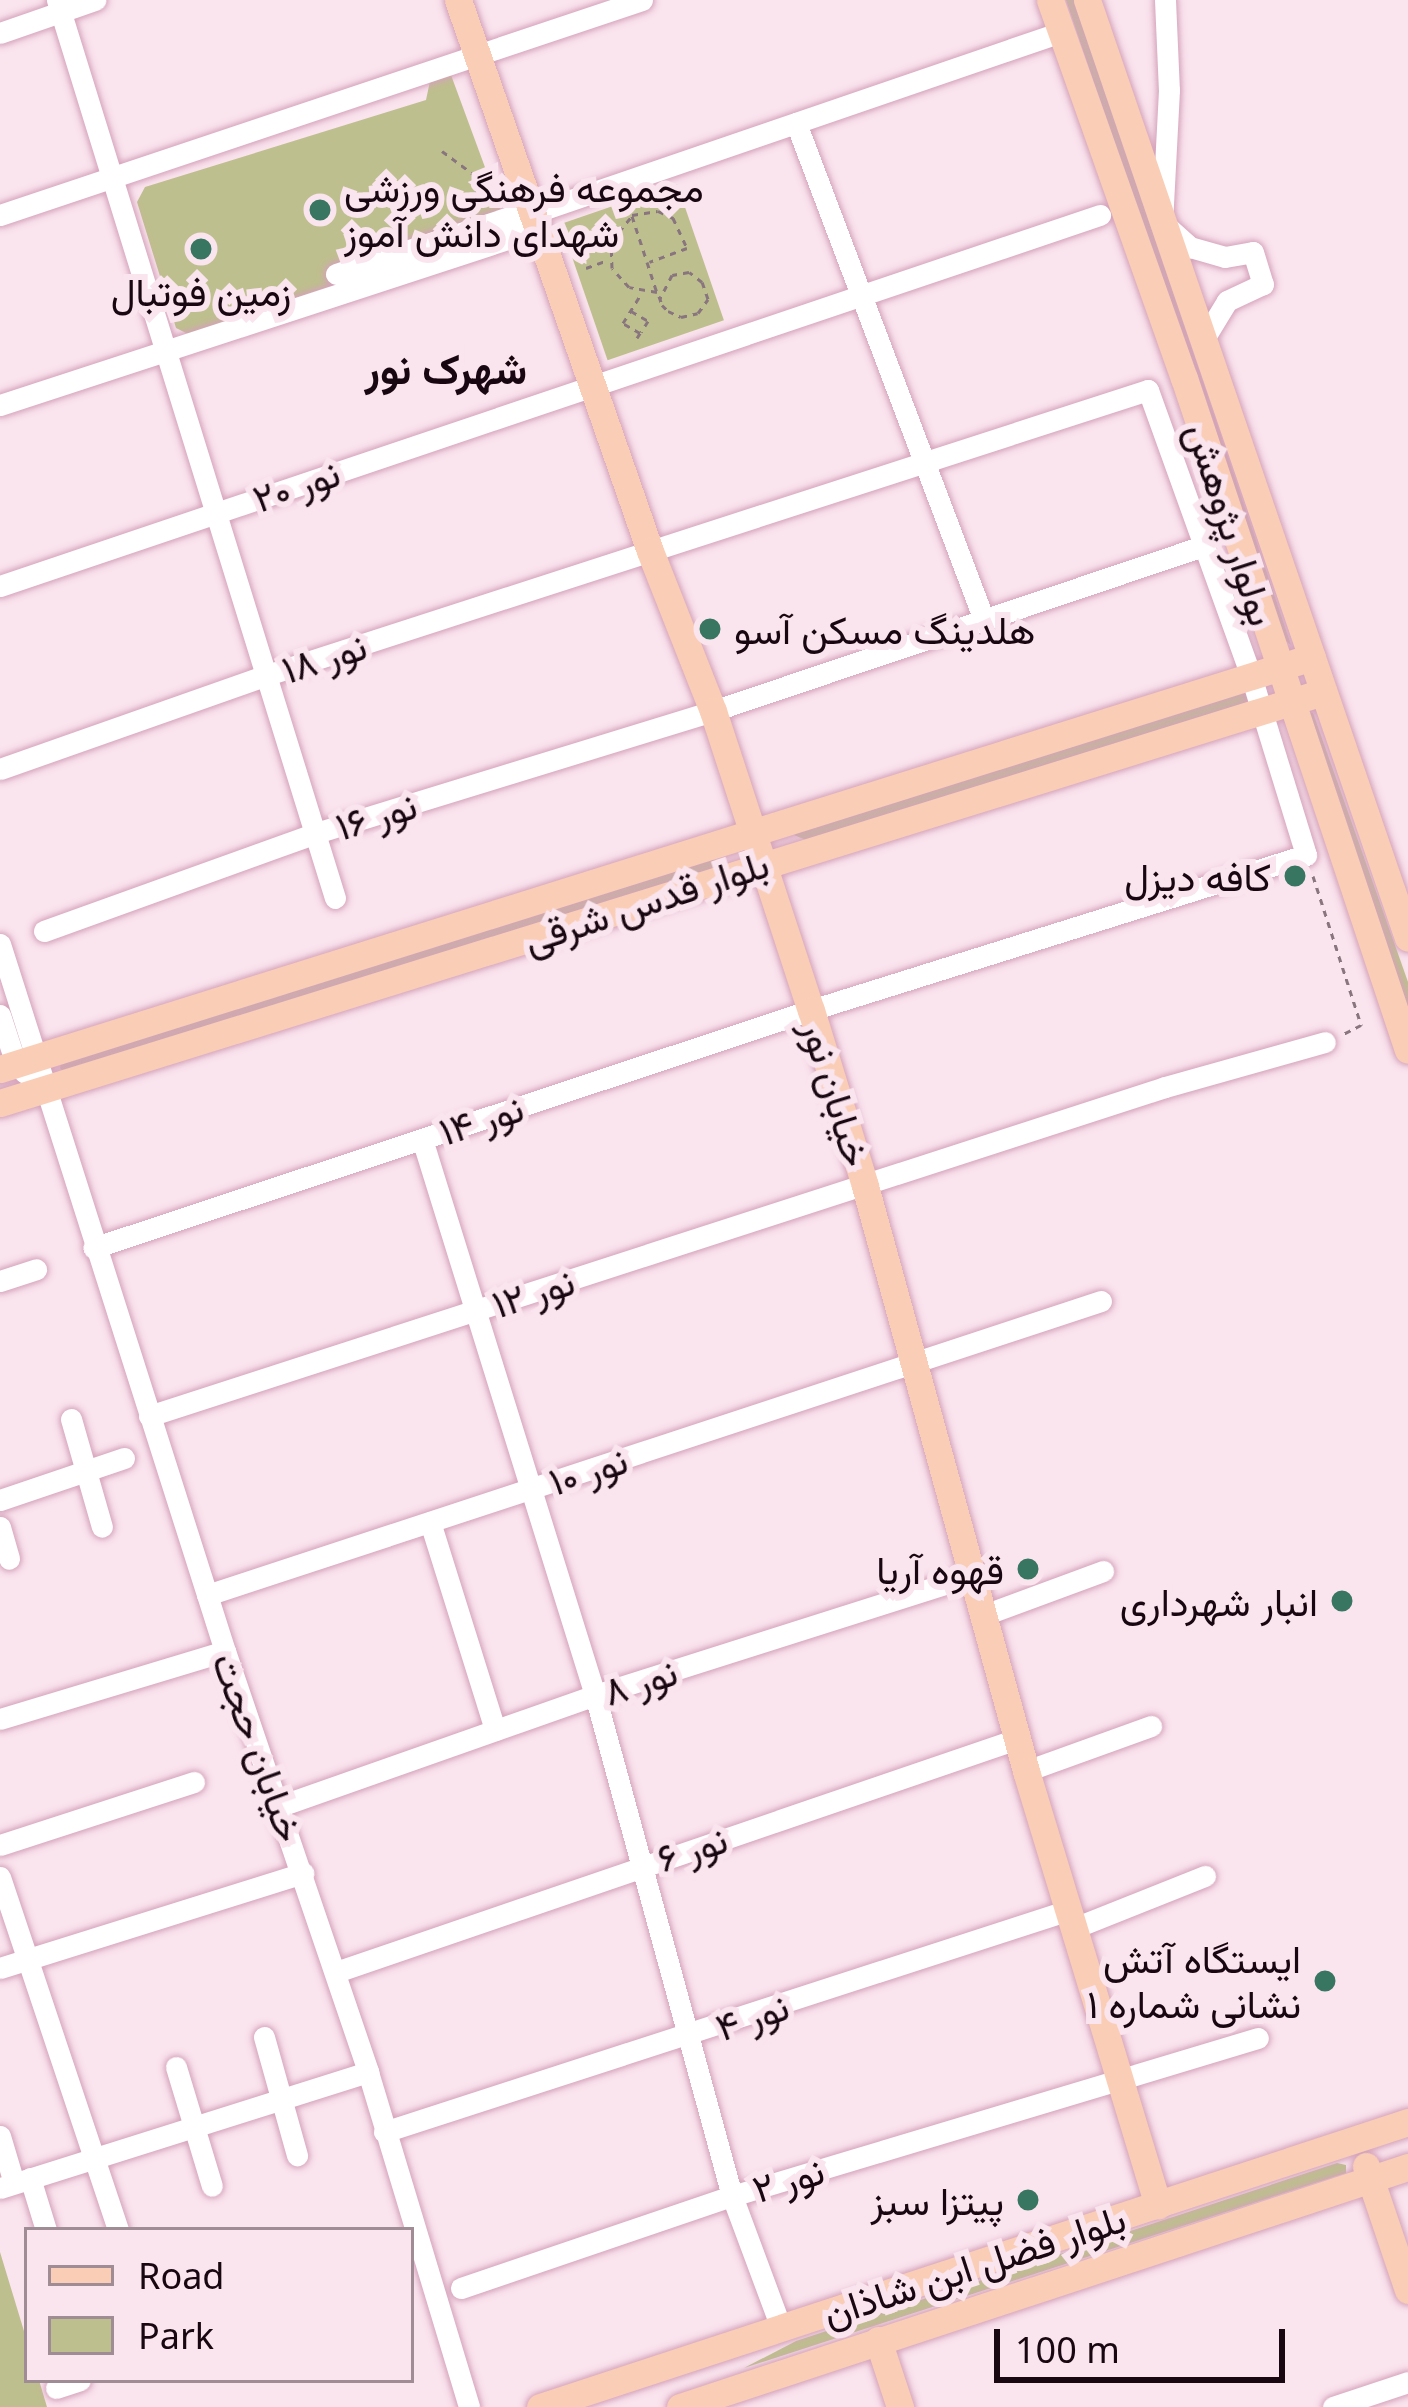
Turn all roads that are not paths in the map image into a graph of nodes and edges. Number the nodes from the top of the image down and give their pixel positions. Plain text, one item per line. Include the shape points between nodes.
1 (95, 0) edge
2 (458, 0) edge
3 (642, 0) edge
4 (1050, 0) edge
5 (1087, 0) edge
6 (1165, 0) edge
7 (59, 6) edge
8 (1061, 32) junction
9 (0, 34) edge
10 (477, 53) junction
11 (796, 123) junction
12 (111, 175) junction
13 (0, 215) edge
14 (1100, 215) dead end
15 (534, 218) junction
16 (1162, 222) junction
17 (336, 274) dead end
18 (861, 294) junction
19 (1202, 342) junction
20 (165, 352) junction
21 (592, 384) junction
22 (0, 405) edge
23 (925, 462) junction
24 (214, 512) junction
25 (1203, 546) junction
26 (650, 551) junction
27 (0, 586) edge
28 (984, 620) junction
29 (1312, 656) junction
30 (1280, 667) junction
31 (264, 676) junction
32 (1251, 676) junction
33 (1323, 692) junction
34 (1293, 703) junction
35 (713, 711) junction
36 (1262, 712) junction
37 (0, 769) edge
38 (753, 832) junction
39 (313, 834) junction
40 (763, 864) junction
41 (334, 898) dead end
42 (44, 931) dead end
43 (1408, 938) edge
44 (0, 944) edge
45 (811, 1010) junction
46 (0, 1015) edge
47 (1325, 1042) road end
48 (1408, 1050) edge
49 (16, 1064) edge
50 (44, 1089) junction
51 (0, 1103) edge
52 (422, 1138) junction
53 (865, 1186) junction
54 (93, 1248) junction
55 (36, 1270) dead end
56 (0, 1281) edge
57 (1101, 1301) dead end
58 (475, 1311) junction
59 (915, 1362) junction
60 (149, 1416) junction
61 (71, 1419) dead end
62 (124, 1458) dead end
63 (85, 1471) junction
64 (530, 1489) junction
65 (0, 1500) edge
66 (430, 1522) junction
67 (0, 1527) edge
68 (102, 1527) dead end
69 (9, 1559) dead end
70 (1103, 1571) dead end
71 (973, 1575) junction
72 (207, 1595) junction
73 (983, 1615) junction
74 (224, 1651) junction
75 (595, 1695) junction
76 (0, 1719) edge
77 (1151, 1726) dead end
78 (495, 1730) junction
79 (1018, 1739) junction
80 (1026, 1771) junction
81 (194, 1781) dead end
82 (280, 1806) junction
83 (0, 1845) edge
84 (640, 1865) junction
85 (304, 1873) junction
86 (0, 1876) edge
87 (1205, 1876) dead end
88 (1071, 1919) junction
89 (26, 1960) junction
90 (0, 1968) edge
91 (336, 1972) junction
92 (264, 2037) dead end
93 (689, 2038) junction
94 (1258, 2038) dead end
95 (176, 2067) dead end
96 (368, 2072) junction
97 (1119, 2081) junction
98 (281, 2099) junction
99 (195, 2125) junction
100 (384, 2132) junction
101 (1405, 2133) edge
102 (0, 2136) edge
103 (1358, 2139) junction
104 (297, 2155) dead end
105 (91, 2157) junction
106 (1408, 2168) edge
107 (1370, 2180) junction
108 (15, 2183) edge
109 (212, 2186) dead end
110 (732, 2196) junction
111 (1158, 2205) junction
112 (44, 2227) edge
113 (117, 2227) edge
114 (413, 2227) edge
115 (414, 2229) edge
116 (461, 2288) dead end
117 (1408, 2290) edge
118 (781, 2328) junction
119 (878, 2340) junction
120 (696, 2356) junction
121 (1408, 2382) edge
122 (71, 2383) edge
123 (56, 2388) dead end
124 (713, 2396) junction
125 (469, 2407) edge
126 (540, 2407) edge
127 (680, 2407) edge
128 (900, 2407) edge
129 (1333, 2407) edge

1 - 7 street
2 - 10 main road, خیابان نور
3 - 10 street
4 - 8 main road, بولوار پژوهش
5 - 16 main road, بولوار پژوهش
6 - 16 street
7 - 9 street
7 - 12 street
8 - 11 street
8 - 30 main road, بولوار پژوهش
10 - 12 street
10 - 15 main road, خیابان نور
11 - 15 street
11 - 18 street
12 - 13 street
12 - 20 street
14 - 18 street, نور ۲۰
15 - 17 street via 488,224
15 - 20 street
15 - 21 main road, خیابان نور
16 - 19 main road, بولوار پژوهش
16 - 19 street via 1190,248 1253,252 1263,284 1227,302
18 - 21 street, نور ۲۰
18 - 23 street
19 - 29 main road, بولوار پژوهش
20 - 22 street
20 - 24 street
21 - 24 street, نور ۲۰
21 - 26 main road, خیابان نور
23 - 25 street, نور ۱۸ via 1148,390
23 - 26 street, نور ۱۸
23 - 28 street
24 - 27 street, نور ۲۰
24 - 31 street
25 - 28 street, نور ۱۶
25 - 32 street
26 - 31 street, نور ۱۸
26 - 35 main road, خیابان نور
28 - 35 street, نور ۱۶
29 - 30 main road, بلوار قدس شرقی
29 - 33 main road, بولوار پژوهش
30 - 32 main road, بلوار قدس شرقی
30 - 34 main road, بولوار پژوهش
31 - 37 street, نور ۱۸
31 - 39 street
32 - 36 street
32 - 38 main road, بلوار قدس شرقی
33 - 34 main road, بلوار قدس شرقی
33 - 43 main road, بولوار پژوهش
34 - 36 main road, بلوار قدس شرقی
34 - 48 main road, بولوار پژوهش
35 - 38 main road, خیابان نور
35 - 39 street, نور ۱۶
36 - 40 main road, بلوار قدس شرقی
36 - 45 street, نور ۱۴ via 1306,855
38 - 40 main road, خیابان نور
38 - 49 main road, بلوار قدس شرقی
39 - 41 street
39 - 42 street, نور ۱۶
40 - 45 main road, خیابان نور
40 - 50 main road, بلوار قدس شرقی
44 - 49 street
45 - 52 street, نور ۱۴
45 - 53 main road, خیابان نور
46 - 49 street
47 - 53 street, نور ۱۲
49 - 50 street, خیابان حجت
50 - 51 main road, بلوار قدس شرقی
50 - 54 street, خیابان حجت
52 - 54 street, نور ۱۴
52 - 58 street
53 - 58 street, نور ۱۲
53 - 59 main road, خیابان نور
54 - 60 street, خیابان حجت
55 - 56 street
57 - 59 street, نور ۱۰
58 - 60 street, نور ۱۲
58 - 64 street
59 - 64 street, نور ۱۰
59 - 71 main road, خیابان نور
60 - 72 street, خیابان حجت
61 - 63 street
62 - 63 street
63 - 65 street
63 - 68 street
64 - 66 street, نور ۱۰
64 - 75 street
66 - 72 street, نور ۱۰
66 - 78 street
67 - 69 street
70 - 73 street
71 - 73 main road, خیابان نور
71 - 75 street, نور ۸
72 - 74 street, خیابان حجت
73 - 79 main road, خیابان نور
74 - 76 street
74 - 82 street, خیابان حجت
75 - 78 street, نور ۸
75 - 84 street
77 - 80 street
78 - 82 street, نور ۸
79 - 80 main road, خیابان نور
79 - 84 street, نور ۶
80 - 88 main road, خیابان نور
81 - 83 street
82 - 85 street, خیابان حجت
84 - 91 street, نور ۶
84 - 93 street
85 - 89 street
85 - 91 street, خیابان حجت
86 - 89 street
87 - 88 street, نور ۴
88 - 93 street, نور ۴
88 - 97 main road, خیابان نور
89 - 90 street
89 - 105 street
91 - 96 street, خیابان حجت
92 - 98 street
93 - 100 street, نور ۴
93 - 110 street
94 - 97 street, نور ۲
95 - 99 street
96 - 98 street
96 - 100 street, خیابان حجت
97 - 110 street, نور ۲
97 - 111 main road, خیابان نور
98 - 99 street
98 - 104 street
99 - 105 street
99 - 109 street
100 - 114 street, خیابان حجت
101 - 103 main road, بلوار فضل ابن شاذان
102 - 108 street
103 - 107 main road
103 - 111 main road, بلوار فضل ابن شاذان
105 - 108 street
105 - 113 street
106 - 107 main road, بلوار فضل ابن شاذان
107 - 117 main road
107 - 119 main road, بلوار فضل ابن شاذان
108 - 112 street
110 - 116 street, نور ۲
110 - 118 street
111 - 118 main road, بلوار فضل ابن شاذان
115 - 125 street, خیابان حجت
118 - 120 main road, بلوار فضل ابن شاذان
119 - 124 main road, بلوار فضل ابن شاذان
119 - 128 main road
120 - 124 main road
120 - 126 main road, بلوار فضل ابن شاذان
121 - 129 street
122 - 123 street
124 - 127 main road, بلوار فضل ابن شاذان

